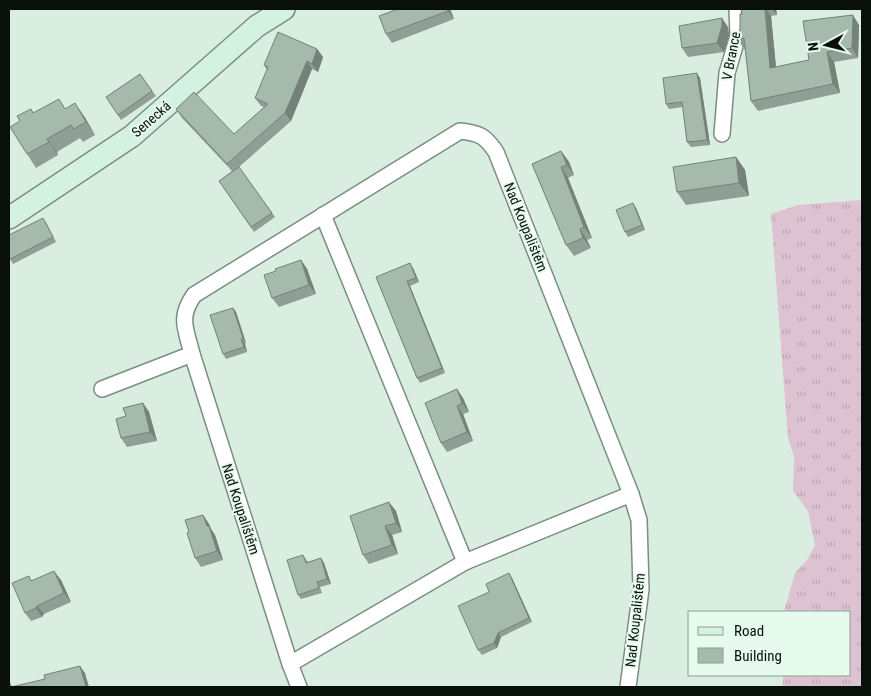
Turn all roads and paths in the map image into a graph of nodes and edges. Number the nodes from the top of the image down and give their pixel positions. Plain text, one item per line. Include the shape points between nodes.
1 (284, 9) edge
2 (737, 9) edge
3 (722, 134) dead end
4 (323, 215) junction
5 (9, 218) edge
6 (192, 354) junction
7 (102, 389) dead end
8 (631, 494) junction
9 (466, 562) junction
10 (290, 664) junction
11 (299, 687) edge
12 (628, 687) edge

1 - 5 street, Senecká via 257,26 132,136
2 - 3 street, V Brance via 738,36 727,73
4 - 6 street, Nad Koupalištěm via 194,295 186,306 184,320
4 - 8 street, Nad Koupalištěm via 460,131 475,132 487,138 496,152
4 - 9 street
6 - 7 street
6 - 10 street, Nad Koupalištěm
8 - 9 street
8 - 12 street, Nad Koupalištěm via 639,520 641,589
9 - 10 street
10 - 11 street, Nad Koupalištěm

